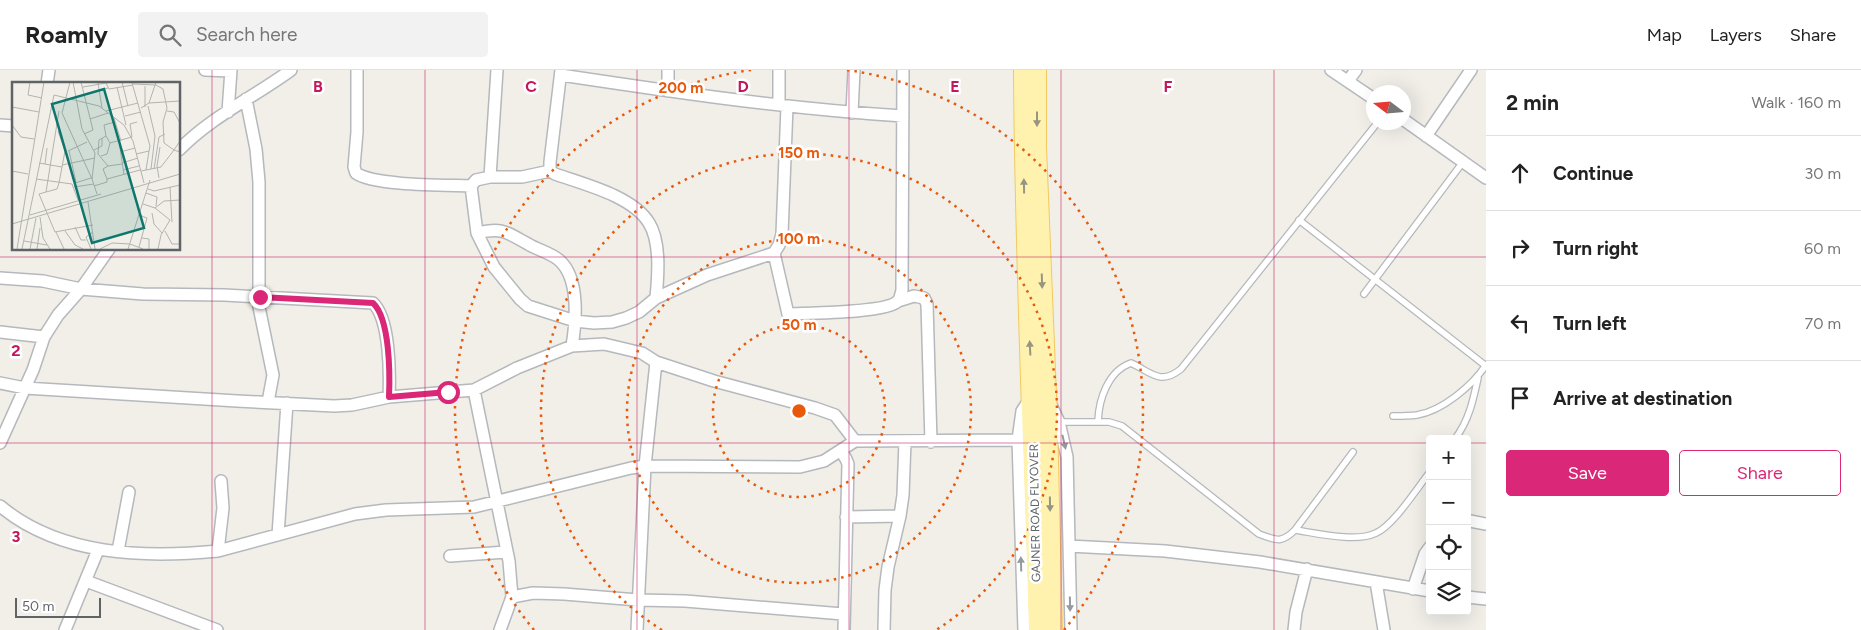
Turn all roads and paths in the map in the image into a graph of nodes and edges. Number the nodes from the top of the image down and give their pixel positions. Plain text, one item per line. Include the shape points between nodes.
1 (205, 70) edge
2 (291, 70) edge
3 (357, 70) edge
4 (497, 70) edge
5 (668, 70) edge
6 (779, 70) edge
7 (854, 70) edge
8 (903, 70) edge
9 (1023, 70) edge
10 (1037, 70) edge
11 (1331, 70) edge
12 (1356, 70) edge
13 (1471, 70) edge
14 (231, 71) edge
15 (561, 72) edge
16 (1348, 81) junction
17 (668, 91) junction
18 (1366, 93) edge
19 (246, 100) junction
20 (783, 106) junction
21 (228, 112) junction
22 (852, 113) junction
23 (903, 116) junction
24 (1411, 125) edge
25 (1372, 130) edge
26 (1426, 136) junction
27 (181, 145) edge
28 (1464, 162) junction
29 (550, 171) junction
30 (490, 177) junction
31 (1486, 178) edge
32 (471, 186) junction
33 (1299, 220) junction
34 (477, 233) junction
35 (108, 250) edge
36 (774, 252) junction
37 (0, 278) edge
38 (1374, 280) junction
39 (81, 289) junction
40 (1364, 294) dead end
41 (656, 298) junction
42 (898, 301) junction
43 (259, 302) junction
44 (575, 321) junction
45 (0, 332) edge
46 (44, 337) junction
47 (572, 346) junction
48 (656, 362) junction
49 (1486, 366) edge
50 (1478, 378) junction
51 (0, 383) edge
52 (25, 388) junction
53 (474, 390) junction
54 (389, 397) junction
55 (1039, 397) junction
56 (268, 402) junction
57 (287, 402) junction
58 (1393, 416) dead end
59 (1098, 421) junction
60 (1046, 423) junction
61 (1458, 435) edge
62 (1018, 440) junction
63 (855, 441) junction
64 (905, 441) junction
65 (931, 442) junction
66 (0, 443) edge
67 (840, 451) junction
68 (1353, 452) dead end
69 (645, 466) junction
70 (1426, 477) edge
71 (221, 481) dead end
72 (129, 492) dead end
73 (496, 501) junction
74 (0, 506) edge
75 (900, 516) junction
76 (846, 517) junction
77 (1471, 521) edge
78 (1486, 524) edge
79 (1295, 530) junction
80 (278, 535) junction
81 (1069, 546) junction
82 (98, 550) junction
83 (218, 550) junction
84 (118, 552) junction
85 (506, 552) junction
86 (1426, 553) edge
87 (450, 556) dead end
88 (1307, 569) junction
89 (86, 580) junction
90 (1376, 582) junction
91 (1413, 589) junction
92 (1426, 591) edge
93 (512, 597) junction
94 (1471, 597) edge
95 (1486, 599) edge
96 (638, 600) junction
97 (843, 614) junction
98 (65, 630) edge
99 (217, 630) edge
100 (500, 630) edge
101 (637, 630) edge
102 (844, 630) edge
103 (884, 630) edge
104 (1024, 630) edge
105 (1038, 630) edge
106 (1053, 630) edge
107 (1071, 630) edge
108 (1294, 630) edge
109 (1384, 630) edge

1 - 14 street
2 - 19 street
3 - 32 street via 356,173 390,182
4 - 30 street
5 - 17 street
6 - 20 street
7 - 22 street
8 - 23 street
55 -> 9 main road via 1026,272
10 -> 55 main road
11 - 16 street
12 - 16 street
13 - 26 street
14 - 21 street
15 - 17 street
15 - 29 street
16 - 18 street
17 - 20 street
19 - 21 street
19 - 43 street via 259,182
20 - 22 street
20 - 36 street via 782,234
21 - 27 street
22 - 23 street
23 - 42 street via 902,290
24 - 26 street
25 - 33 lane
26 - 28 street
28 - 31 street
28 - 38 lane
29 - 30 street via 522,178
29 - 41 street via 616,197 637,209 650,223 657,254
30 - 32 street via 476,180
32 - 34 street
33 - 38 lane
33 - 59 lane via 1180,369 1163,378 1132,363 1125,365 1104,390
34 - 44 street via 494,268 520,299 528,306
34 - 44 street via 494,229 509,233 560,260 572,284
35 - 39 street
36 - 41 street via 707,275
36 - 42 street via 788,314 875,309
37 - 39 street via 43,281
38 - 40 lane
38 - 49 lane
39 - 43 street
39 - 46 street via 58,314
41 - 44 street via 639,312 612,322
42 - 65 street via 914,296 924,298 927,304
43 - 54 street via 373,303 378,307 386,335
43 - 56 street via 273,375
44 - 47 street
45 - 46 street
46 - 52 street
47 - 48 street via 604,344 642,353
47 - 53 street via 516,368
48 - 63 street via 835,415
48 - 69 street
49 - 50 lane
50 - 58 lane via 1437,408 1418,415
50 - 61 lane via 1471,410
51 - 52 street
52 - 56 street
52 - 66 street
53 - 54 street
53 - 73 street
54 - 57 street via 334,406
55 - 60 main road, GAJNER ROAD FLYOVER
55 - 62 street via 1022,411
56 - 57 street
57 - 80 street
59 - 60 lane
59 - 79 lane via 1122,426 1134,434 1259,534 1280,540
60 -> 81 street via 1067,457
60 - 105 main road, GAJNER ROAD FLYOVER
60 -> 106 main road, GAJNER ROAD FLYOVER
62 - 65 street
104 -> 62 street
63 - 64 street
63 - 67 street
64 - 65 street
64 - 75 street via 904,495
67 - 69 street via 824,461 800,466
67 - 76 street via 848,464
68 - 79 lane
69 - 73 street
69 - 96 street
70 - 79 lane via 1388,525 1376,534 1342,536
71 - 83 street via 223,508
72 - 84 street
73 - 80 street via 474,507 355,514
73 - 85 street
74 - 82 street via 24,524 58,539
75 - 76 street
75 - 103 street via 888,567
76 - 97 street
77 - 78 street
80 - 83 street
81 - 88 street via 1165,552
81 -> 107 street
82 - 84 street
82 - 89 street
83 - 84 street via 168,554
85 - 87 street
85 - 93 street
86 - 91 street
88 - 90 street
88 - 108 street
89 - 98 street
89 - 99 street
90 - 91 street
90 - 109 street
91 - 92 street
93 - 96 street via 533,592
93 - 100 street
94 - 95 street
96 - 97 street
96 - 101 street
97 - 102 street

